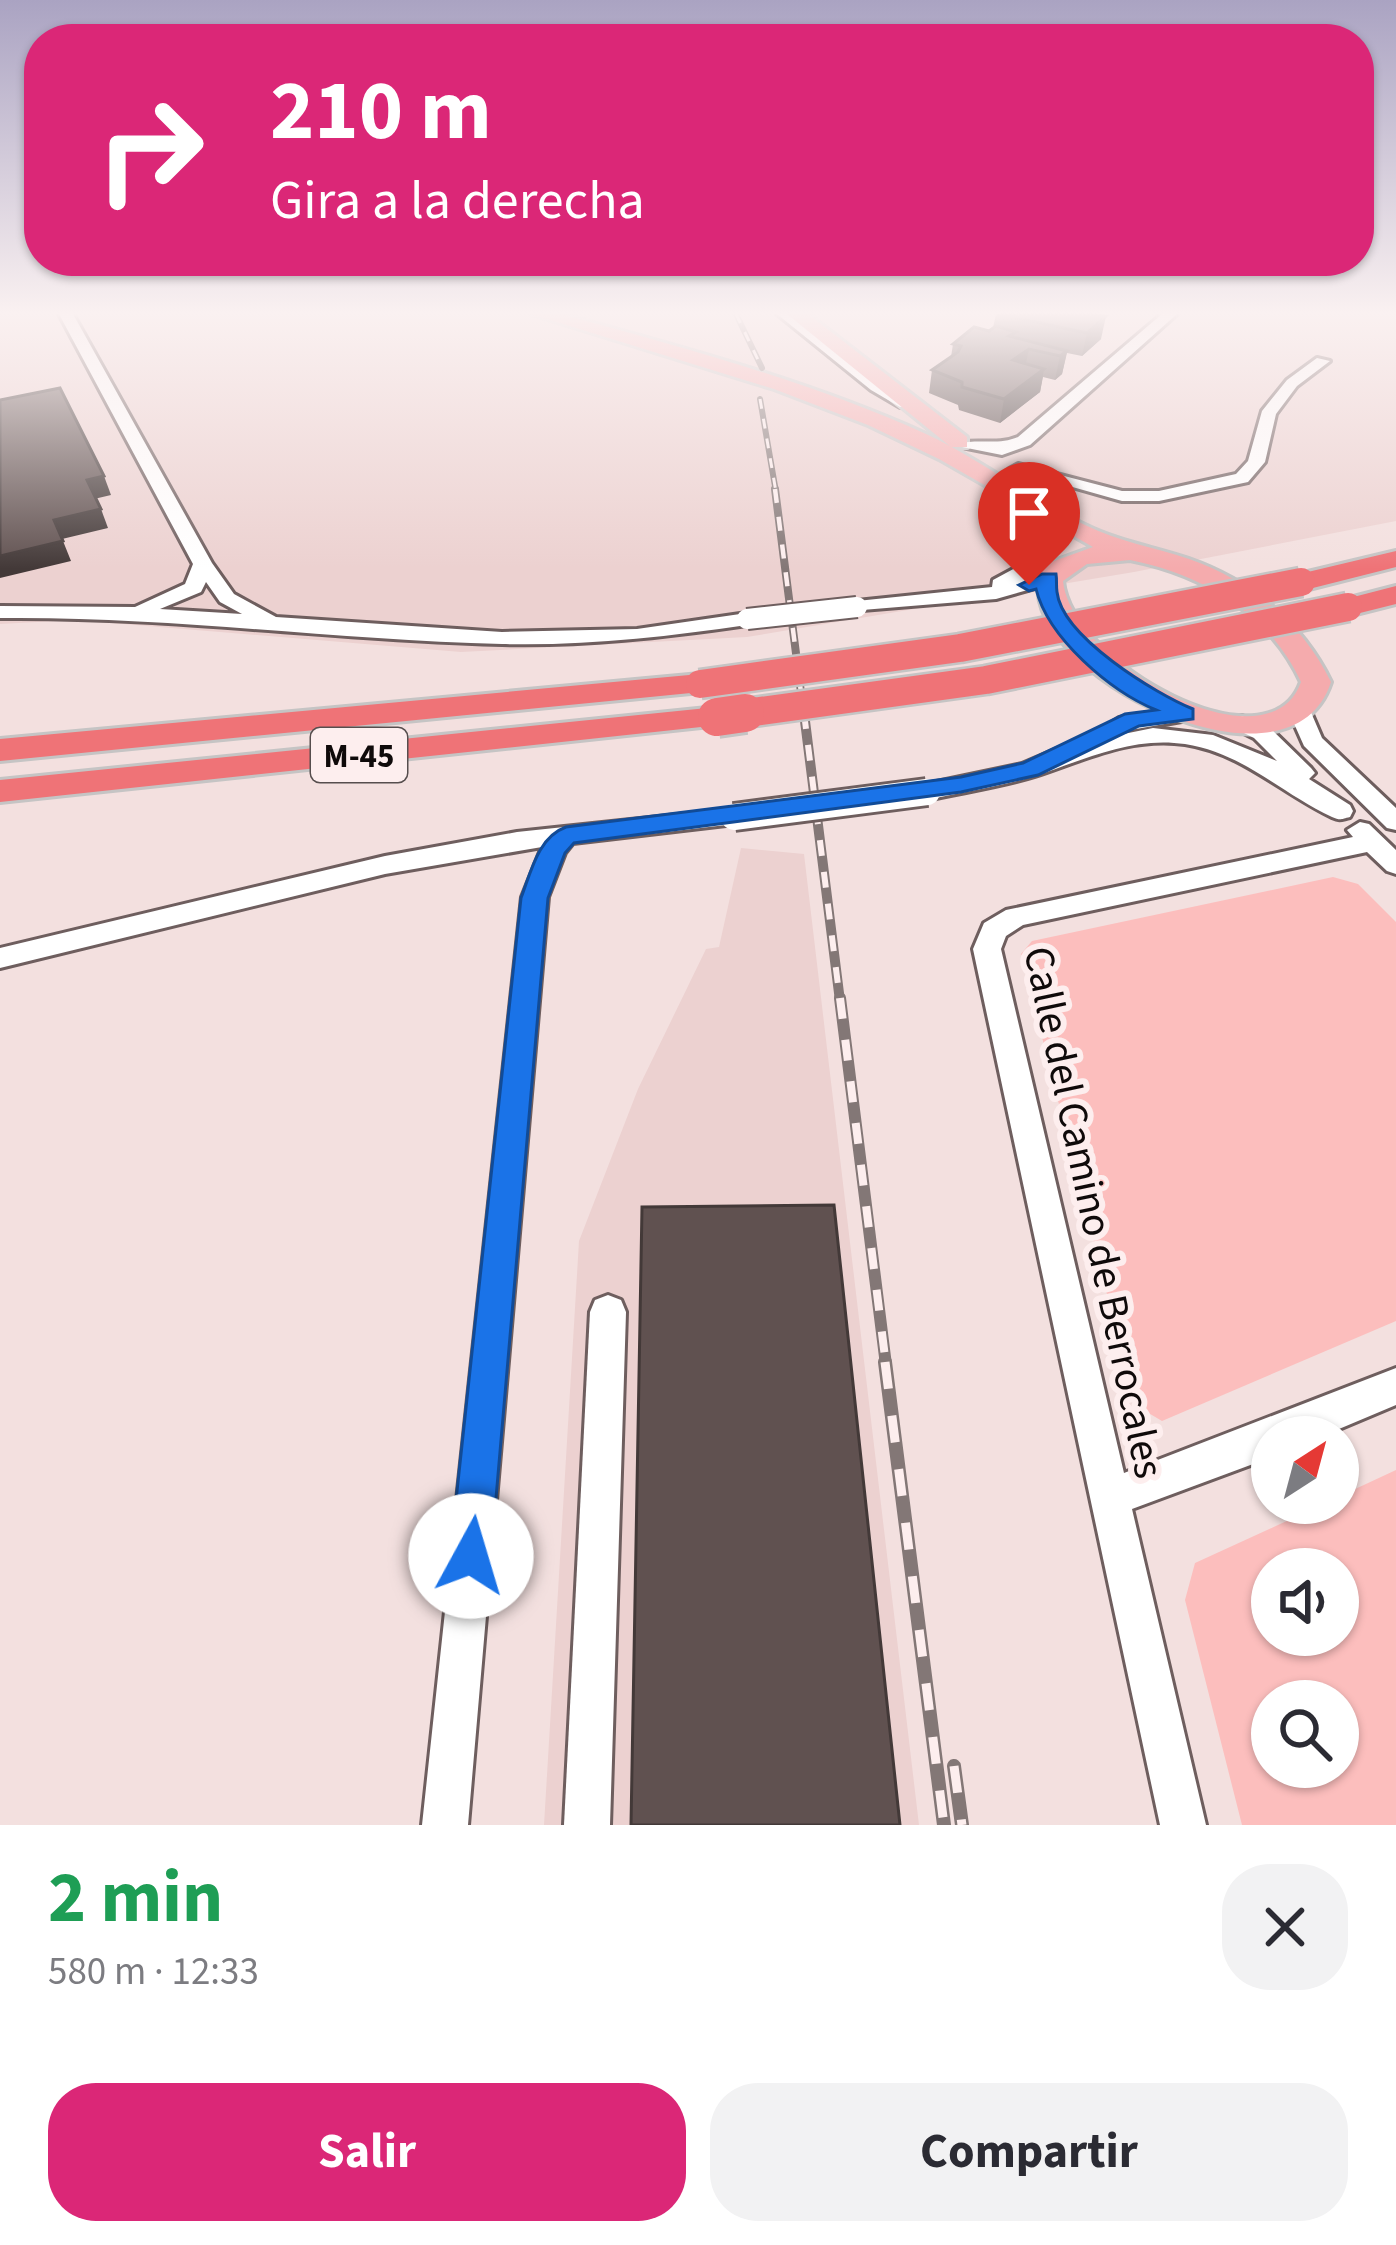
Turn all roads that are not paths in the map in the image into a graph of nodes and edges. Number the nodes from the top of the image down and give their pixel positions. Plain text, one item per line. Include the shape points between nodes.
1 (113, 399) edge
2 (824, 399) edge
3 (898, 399) edge
4 (903, 399) edge
5 (1072, 399) edge
6 (1105, 399) edge
7 (1279, 399) edge
8 (915, 409) junction
9 (965, 446) junction
10 (1016, 489) junction
11 (1130, 552) junction
12 (1396, 559) edge
13 (203, 564) junction
14 (1054, 572) junction
15 (968, 595) junction
16 (1396, 595) edge
17 (99, 611) junction
18 (0, 612) edge
19 (283, 626) junction
20 (1299, 710) junction
21 (1185, 714) junction
22 (1242, 723) junction
23 (0, 748) edge
24 (1071, 752) junction
25 (0, 793) edge
26 (1341, 811) junction
27 (566, 836) junction
28 (1388, 843) edge
29 (484, 848) junction
30 (535, 898) junction
31 (0, 958) edge
32 (608, 1312) dead end
33 (1396, 1386) edge
34 (1324, 1416) edge
35 (1251, 1445) edge
36 (1110, 1498) junction
37 (445, 1825) edge
38 (587, 1825) edge
39 (1183, 1825) edge

1 - 13 street
2 - 10 main road
3 - 8 street
4 - 8 main road
5 - 9 street via 1024,441 1002,450
6 - 10 street
7 - 10 street via 1256,463 1242,478 1159,496
8 - 9 main road
9 - 10 main road
10 - 11 main road via 1079,532
10 - 14 main road via 1051,535
10 - 15 street via 1034,539 1033,561 1012,579
11 - 14 main road via 1086,555
11 - 20 main road via 1197,568 1289,636 1316,682
12 - 23 highway, M-45, bridge via 960,648 700,684
13 - 17 street via 181,597
13 - 19 street via 227,598
14 - 15 street
14 - 21 main road via 1046,591 1053,609 1083,645 1116,677
15 - 19 street, bridge via 637,635
16 - 25 highway, M-45, bridge via 986,680 717,717
17 - 18 street
17 - 19 street
20 - 22 main road
20 - 28 street via 1312,741
21 - 22 main road
21 - 24 street via 1133,719
22 - 26 street
24 - 26 street via 1153,735 1224,744
24 - 27 street, bridge via 1030,770 927,792
26 - 28 street
27 - 29 street
27 - 30 street
28 - 36 street, Calle del Camino de Berrocales via 1016,917 989,939
29 - 30 street via 522,862
29 - 31 street via 307,882
30 - 37 street
32 - 38 street
33 - 34 street
35 - 36 street
36 - 39 street, Calle del Camino de Berrocales

